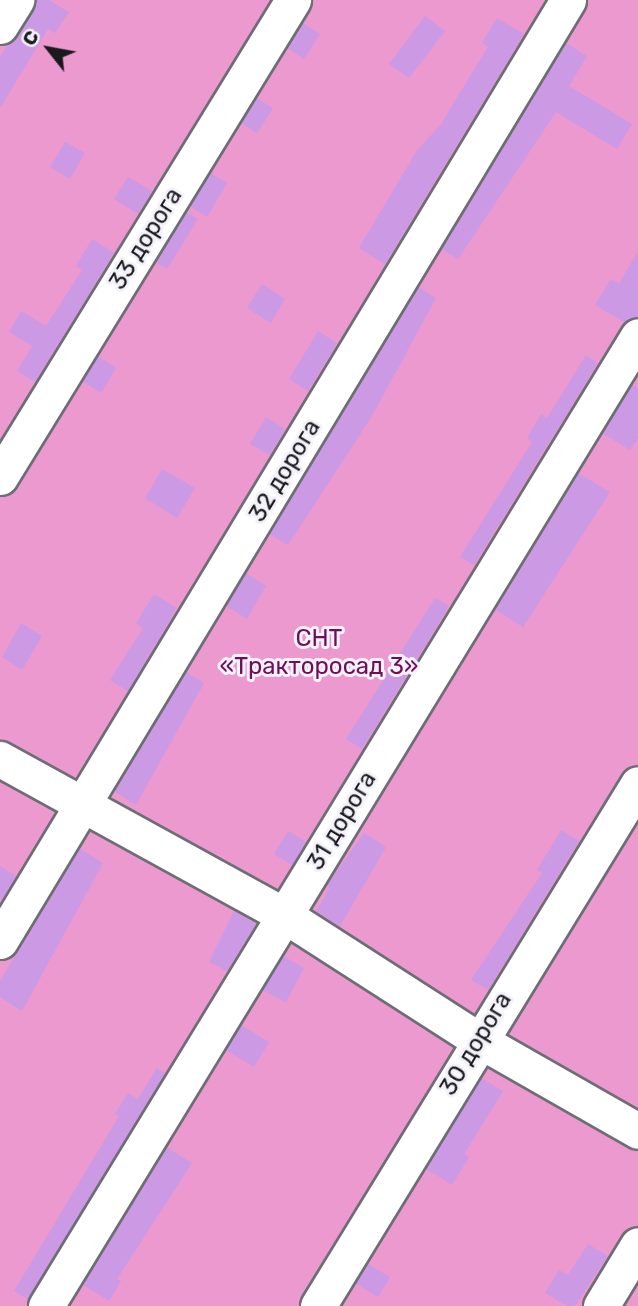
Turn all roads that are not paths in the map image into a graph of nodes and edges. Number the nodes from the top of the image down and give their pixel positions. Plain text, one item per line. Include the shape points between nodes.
1 (16, 0) edge
2 (293, 0) edge
3 (568, 0) edge
4 (0, 26) edge
5 (638, 336) edge
6 (0, 477) edge
7 (0, 760) edge
8 (638, 784) edge
9 (82, 808) junction
10 (284, 915) junction
11 (0, 941) edge
12 (477, 1039) junction
13 (638, 1131) edge
14 (638, 1245) edge
15 (46, 1306) edge
16 (318, 1306) edge
17 (601, 1306) edge

1 - 4 street
2 - 6 street, 33 дорога
3 - 9 street, 32 дорога
5 - 10 street, 31 дорога
7 - 9 street
8 - 12 street, 30 дорога
9 - 10 street
9 - 11 street, 32 дорога
10 - 12 street
10 - 15 street, 31 дорога
12 - 13 street
12 - 16 street, 30 дорога
14 - 17 street

